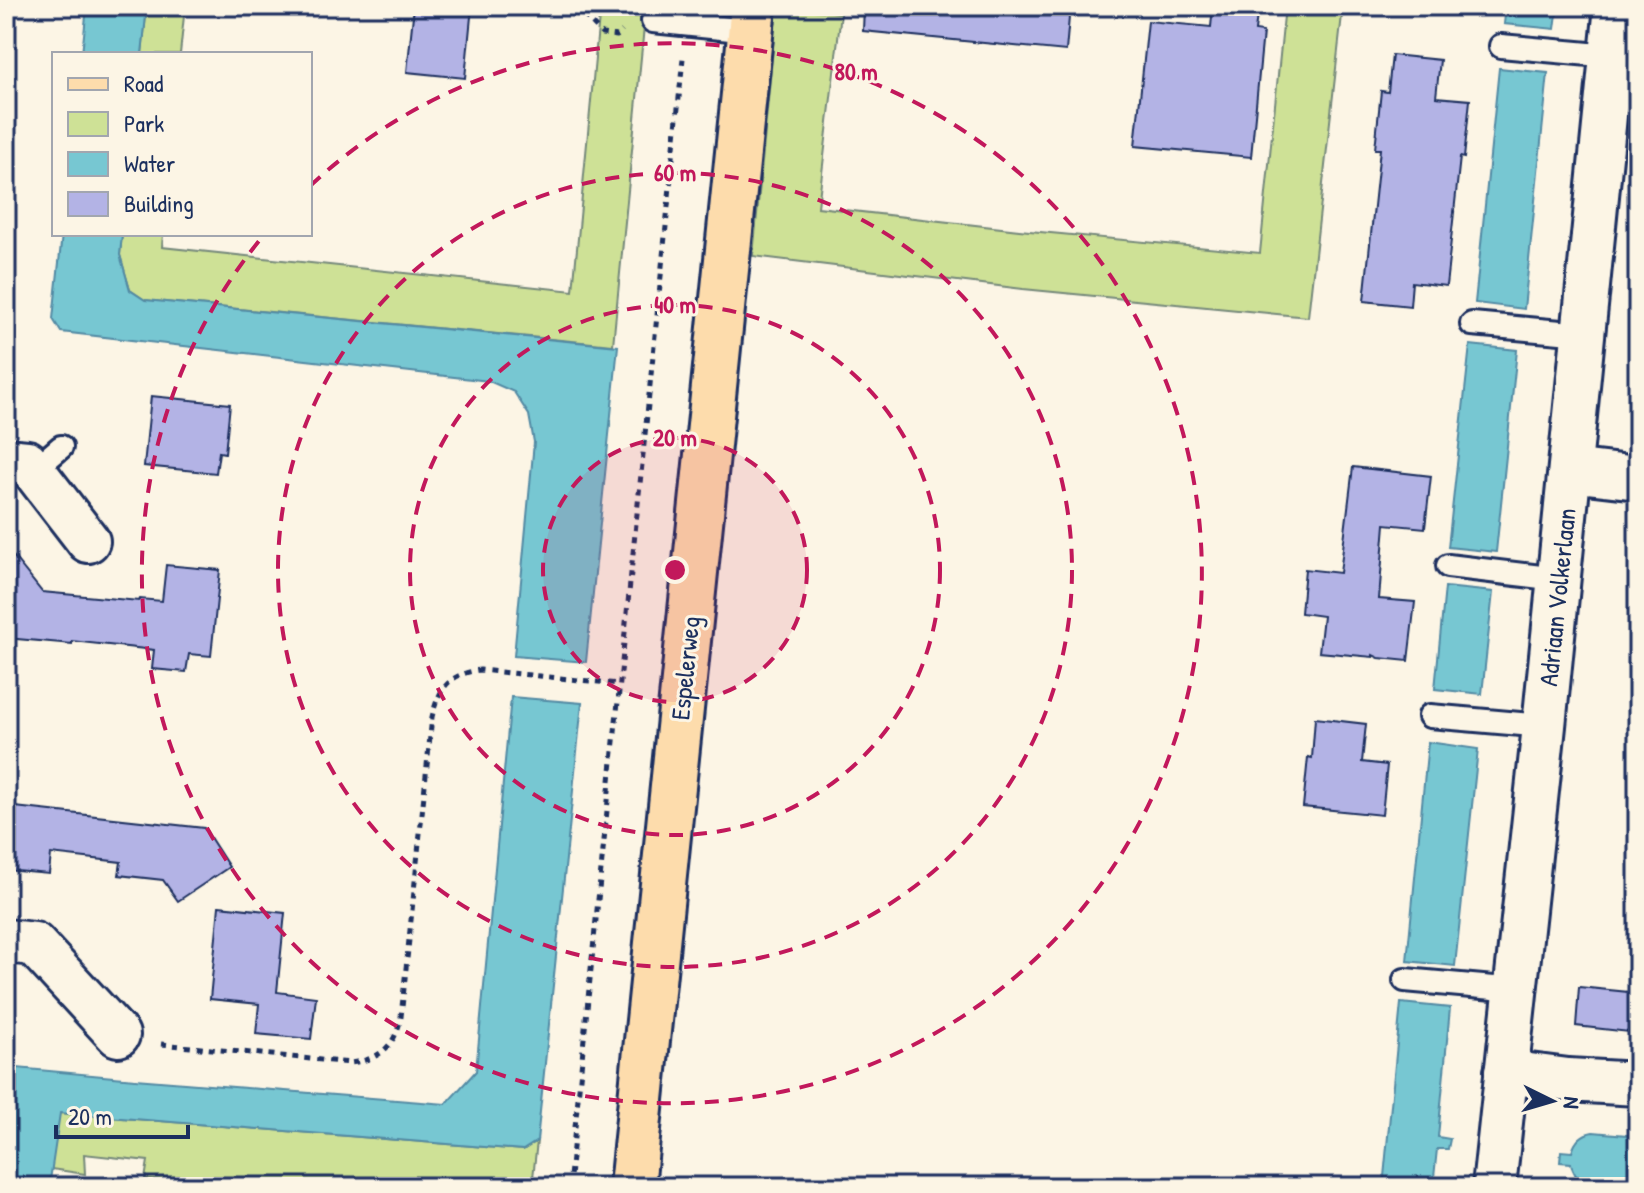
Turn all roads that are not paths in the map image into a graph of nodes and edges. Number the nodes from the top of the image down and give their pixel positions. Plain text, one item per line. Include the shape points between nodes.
1 (1616, 6) edge
2 (729, 19) edge
3 (653, 21) dead end
4 (1501, 46) dead end
5 (1611, 56) junction
6 (1472, 324) dead end
7 (1583, 334) junction
8 (33, 459) edge
9 (1570, 470) junction
10 (1638, 478) edge
11 (88, 541) dead end
12 (1448, 566) dead end
13 (1558, 579) junction
14 (1430, 716) dead end
15 (1544, 726) junction
16 (6, 941) edge
17 (1405, 980) dead end
18 (1516, 990) junction
19 (118, 1035) road end
20 (1506, 1072) junction
21 (1638, 1084) edge
22 (609, 1187) edge
23 (632, 1187) edge
24 (1494, 1187) edge

1 - 5 street, Adriaan Volkerlaan
2 - 3 lane
2 - 22 main road, Espelerweg
2 - 23 main road, Espelerweg
4 - 5 lane
5 - 7 street, Adriaan Volkerlaan
6 - 7 lane
7 - 9 street, Adriaan Volkerlaan
8 - 11 street
9 - 10 street
9 - 13 street, Adriaan Volkerlaan
12 - 13 lane
13 - 15 street, Adriaan Volkerlaan
14 - 15 lane
15 - 18 street, Adriaan Volkerlaan
16 - 19 street via 34,944
17 - 18 lane
18 - 20 street, Adriaan Volkerlaan
20 - 21 street
20 - 24 street, Adriaan Volkerlaan

